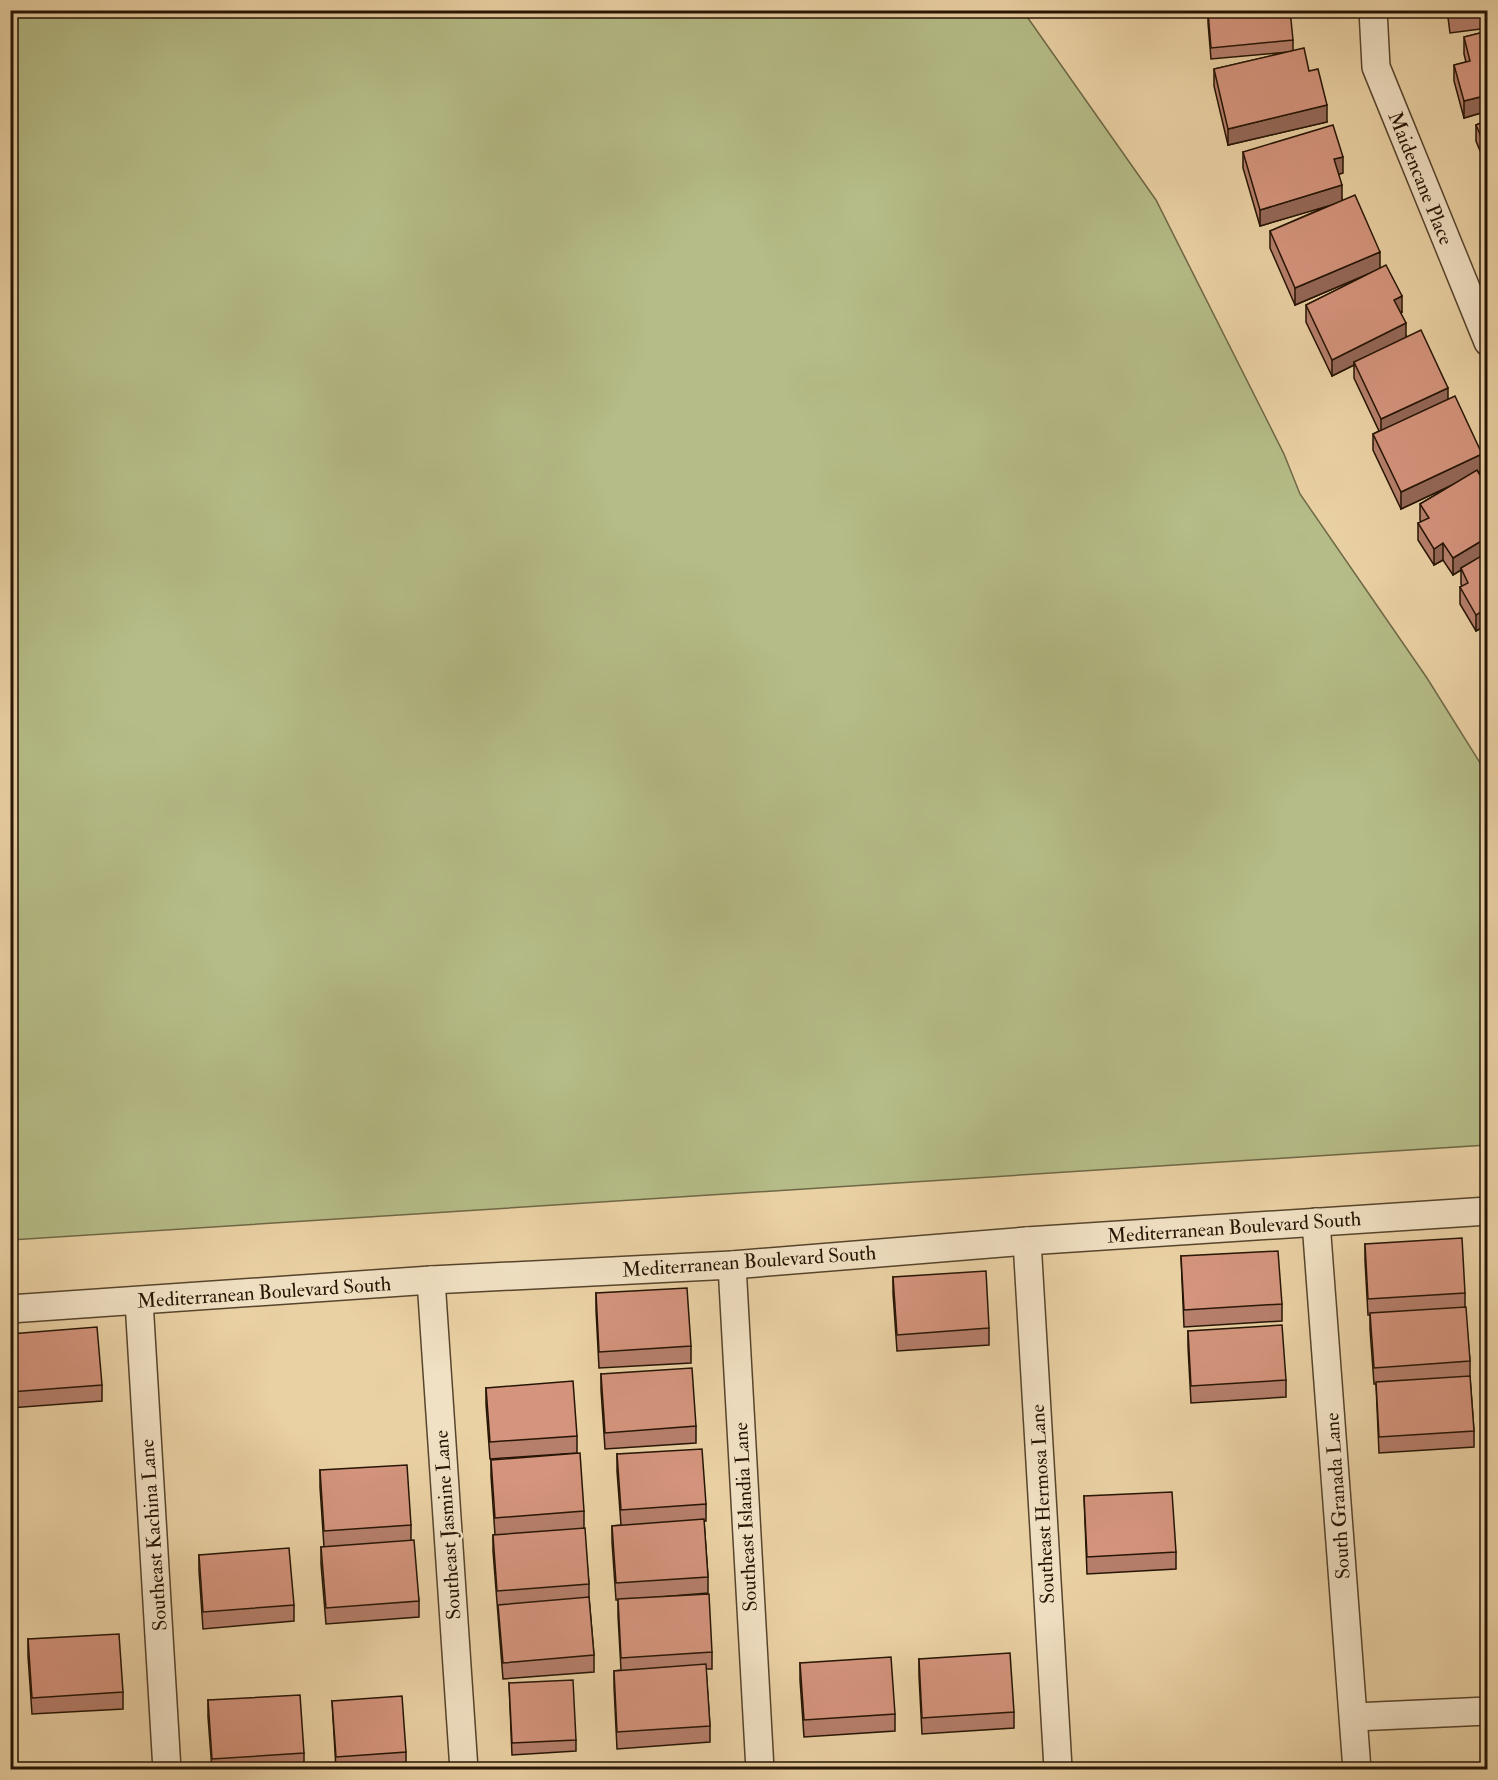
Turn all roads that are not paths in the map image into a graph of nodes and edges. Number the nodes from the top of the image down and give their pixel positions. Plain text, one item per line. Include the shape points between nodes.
1 (1372, 10) edge
2 (1488, 342) edge
3 (1488, 1211) edge
4 (1316, 1222) junction
5 (1027, 1241) junction
6 (732, 1264) junction
7 (431, 1280) junction
8 (139, 1301) junction
9 (10, 1309) edge
10 (1488, 1711) edge
11 (1354, 1717) junction
12 (1058, 1768) dead end
13 (167, 1770) edge
14 (464, 1770) edge
15 (760, 1770) edge
16 (1357, 1770) edge

1 - 2 street, Maidencane Place via 1376,67
3 - 4 street, Mediterranean Boulevard South
4 - 5 street, Mediterranean Boulevard South
4 - 11 street, South Granada Lane
5 - 6 street, Mediterranean Boulevard South
5 - 12 street, Southeast Hermosa Lane
6 - 7 street, Mediterranean Boulevard South
6 - 15 street, Southeast Islandia Lane
7 - 8 street, Mediterranean Boulevard South
7 - 14 street, Southeast Jasmine Lane
8 - 9 street, Mediterranean Boulevard South
8 - 13 street, Southeast Kachina Lane
10 - 11 street
11 - 16 street, South Granada Lane

